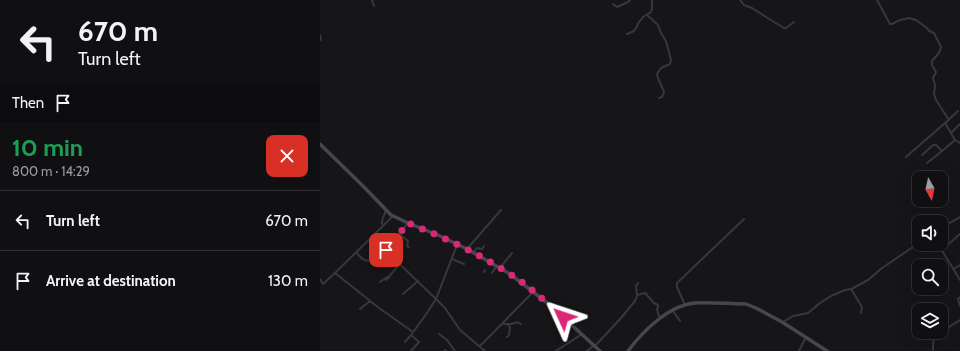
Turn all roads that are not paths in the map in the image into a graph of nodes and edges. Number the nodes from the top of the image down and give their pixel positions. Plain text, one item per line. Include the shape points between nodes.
1 (372, 0) edge
2 (630, 0) edge
3 (652, 0) edge
4 (740, 0) edge
5 (877, 0) edge
6 (613, 4) dead end
7 (374, 6) dead end
8 (647, 15) junction
9 (794, 22) dead end
10 (627, 34) dead end
11 (320, 35) edge
12 (321, 40) dead end
13 (658, 98) dead end
14 (958, 111) dead end
15 (949, 120) junction
16 (945, 123) junction
17 (960, 124) edge
18 (951, 133) junction
19 (955, 140) junction
20 (960, 143) edge
21 (320, 144) edge
22 (942, 151) junction
23 (922, 155) dead end
24 (906, 157) dead end
25 (927, 163) dead end
26 (386, 210) junction
27 (502, 210) dead end
28 (393, 216) junction
29 (960, 217) edge
30 (744, 219) dead end
31 (408, 223) junction
32 (382, 224) dead end
33 (948, 224) edge
34 (399, 234) junction
35 (960, 234) edge
36 (458, 245) junction
37 (948, 245) edge
38 (484, 246) dead end
39 (409, 247) dead end
40 (912, 248) edge
41 (467, 249) junction
42 (943, 251) edge
43 (357, 252) junction
44 (473, 253) junction
45 (512, 253) dead end
46 (452, 259) junction
47 (368, 261) dead end
48 (464, 264) dead end
49 (399, 265) junction
50 (960, 265) edge
51 (498, 267) junction
52 (954, 269) junction
53 (492, 273) dead end
54 (335, 274) junction
55 (389, 278) junction
56 (320, 279) edge
57 (386, 280) dead end
58 (960, 280) edge
59 (418, 281) junction
60 (380, 282) dead end
61 (638, 283) dead end
62 (851, 289) junction
63 (533, 291) junction
64 (403, 294) dead end
65 (637, 294) junction
66 (960, 297) edge
67 (436, 299) junction
68 (370, 301) junction
69 (685, 305) junction
70 (960, 306) edge
71 (360, 309) dead end
72 (673, 311) junction
73 (861, 313) dead end
74 (661, 318) junction
75 (960, 320) edge
76 (680, 321) dead end
77 (782, 322) junction
78 (502, 324) junction
79 (507, 324) junction
80 (521, 324) dead end
81 (948, 328) edge
82 (413, 332) junction
83 (440, 334) dead end
84 (582, 334) junction
85 (411, 335) junction
86 (507, 337) dead end
87 (806, 338) junction
88 (934, 339) edge
89 (405, 342) dead end
90 (480, 346) junction
91 (595, 346) junction
92 (484, 350) edge
93 (411, 351) edge
94 (455, 351) edge
95 (556, 351) edge
96 (587, 351) edge
97 (600, 351) edge
98 (628, 351) edge
99 (799, 351) edge
100 (827, 351) edge
101 (933, 351) edge

1 - 7 street
2 - 6 street via 617,7
3 - 8 street via 652,11
4 - 9 street via 744,5 784,28
5 - 15 street via 890,24 911,18 934,33 941,47 932,61 936,72 933,78 934,94
8 - 10 street via 634,31
8 - 13 street via 658,25 671,60 670,64 661,68 657,74 664,92 662,97
11 - 12 street
14 - 15 street
15 - 16 street
16 - 18 street
16 - 24 street
17 - 18 street
18 - 19 street
19 - 20 street
19 - 22 street
21 - 26 street
22 - 23 street via 933,145
22 - 25 street
26 - 28 street
26 - 32 street
27 - 41 street
28 - 31 street
28 - 43 street
29 - 33 street
30 - 69 street via 677,283
31 - 34 street
31 - 36 street
34 - 39 street via 408,241
34 - 49 street via 386,251
35 - 37 street
36 - 41 street
36 - 46 street
38 - 44 street via 482,249 477,248
40 - 62 street via 868,280
41 - 44 street
42 - 52 street
43 - 47 street via 361,258
43 - 54 street
44 - 51 street
45 - 51 street
46 - 48 street
46 - 67 street
49 - 55 street
49 - 59 street
50 - 52 street
51 - 53 street
51 - 63 street
52 - 58 street
54 - 56 street via 324,284
54 - 68 street
55 - 57 street
55 - 60 street
59 - 64 street
59 - 67 street
61 - 65 street
62 - 73 street via 862,307
62 - 77 street via 831,296 808,313 793,316
63 - 78 street
63 - 84 street
65 - 74 street via 645,293 658,304 658,316
65 - 91 street via 630,307
66 - 70 street
67 - 82 street
67 - 90 street via 460,330
68 - 71 street
68 - 82 street
69 - 72 street
69 - 77 street via 746,304
72 - 74 street
72 - 76 street
74 - 98 street via 645,331
75 - 81 street
77 - 87 street
78 - 79 street
78 - 90 street
79 - 80 street
79 - 86 street via 510,327
82 - 85 street
83 - 94 street
84 - 91 street
84 - 95 street
85 - 89 street
85 - 93 street via 419,343
87 - 99 street
87 - 100 street
88 - 101 street
90 - 92 street
91 - 96 street
91 - 97 street

